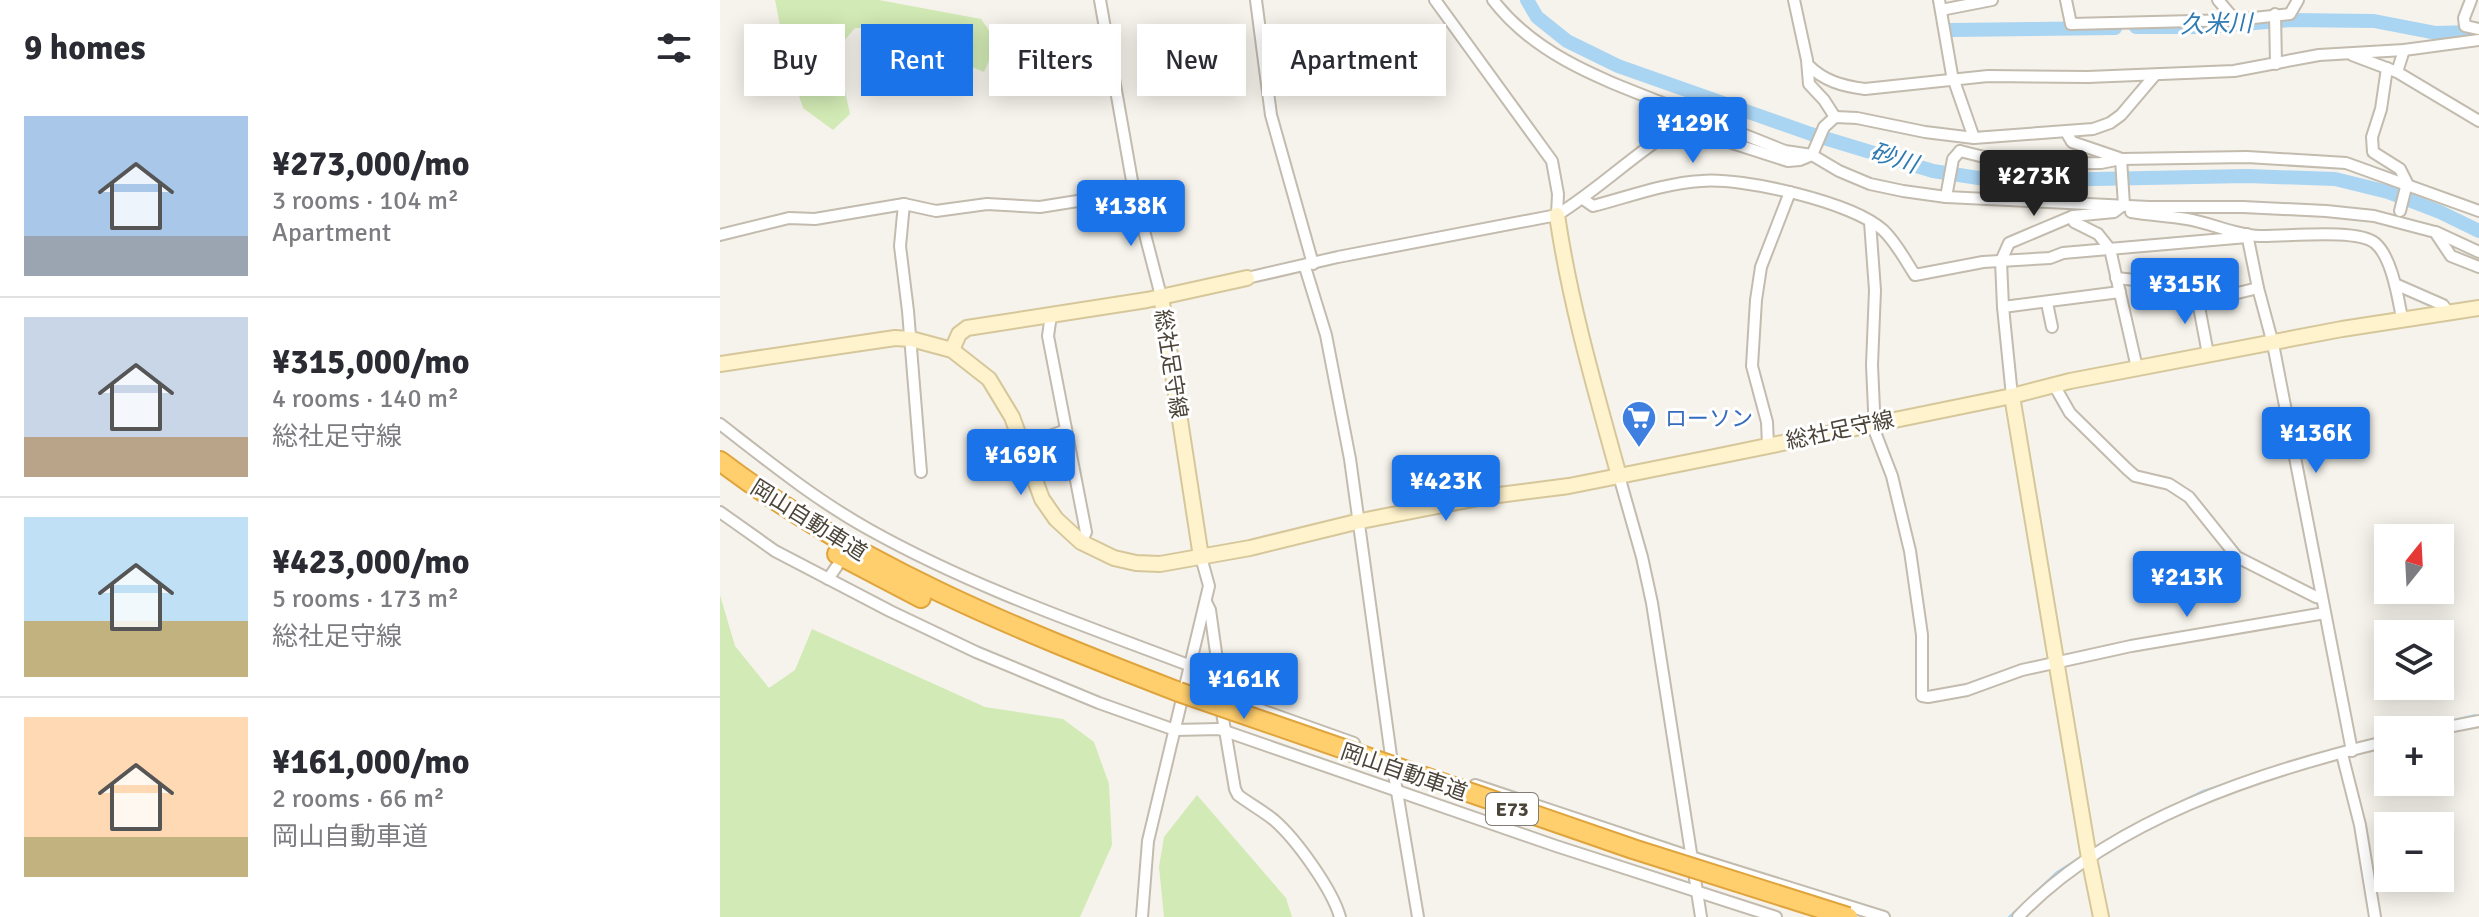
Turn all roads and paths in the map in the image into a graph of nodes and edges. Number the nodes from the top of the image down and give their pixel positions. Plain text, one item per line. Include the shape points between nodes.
1 (1100, 0) edge
2 (1256, 0) edge
3 (1435, 0) edge
4 (1493, 0) edge
5 (1794, 0) edge
6 (1992, 0) edge
7 (2066, 0) edge
8 (2218, 0) edge
9 (2298, 0) edge
10 (2471, 0) edge
11 (1940, 5) edge
12 (2275, 19) junction
13 (2235, 20) junction
14 (2479, 29) edge
15 (2479, 40) edge
16 (2404, 50) junction
17 (2346, 53) junction
18 (2276, 64) junction
19 (1808, 65) junction
20 (2392, 70) junction
21 (2155, 75) junction
22 (1954, 79) junction
23 (1835, 117) junction
24 (2479, 121) edge
25 (2066, 132) junction
26 (1974, 138) junction
27 (1987, 138) junction
28 (1960, 151) junction
29 (1813, 152) junction
30 (2121, 159) junction
31 (2407, 183) junction
32 (1134, 192) junction
33 (1790, 192) junction
34 (1946, 197) junction
35 (1583, 199) junction
36 (904, 204) junction
37 (2124, 205) junction
38 (2400, 211) junction
39 (2479, 211) edge
40 (1557, 215) junction
41 (2073, 216) junction
42 (2382, 218) junction
43 (1870, 222) junction
44 (2435, 232) junction
45 (720, 235) edge
46 (2247, 236) junction
47 (2110, 249) junction
48 (2479, 252) edge
49 (2001, 261) junction
50 (1309, 266) junction
51 (2479, 267) edge
52 (1247, 278) joint
53 (2116, 278) junction
54 (2395, 284) junction
55 (2258, 288) junction
56 (2196, 291) junction
57 (2120, 292) junction
58 (1161, 296) junction
59 (2047, 303) junction
60 (2003, 307) junction
61 (2479, 308) edge
62 (2448, 312) junction
63 (1051, 315) junction
64 (2402, 318) junction
65 (2052, 327) dead end
66 (911, 339) junction
67 (2273, 344) junction
68 (952, 350) junction
69 (2208, 354) junction
70 (720, 364) edge
71 (2137, 368) junction
72 (2054, 385) junction
73 (2012, 396) junction
74 (1875, 423) junction
75 (720, 424) edge
76 (1066, 430) junction
77 (1768, 445) junction
78 (1022, 446) junction
79 (720, 461) edge
80 (921, 472) dead end
81 (720, 476) edge
82 (1619, 476) junction
83 (720, 512) edge
84 (1356, 522) junction
85 (863, 526) junction
86 (855, 538) dead end
87 (1081, 542) junction
88 (1201, 557) junction
89 (837, 566) dead end
90 (828, 579) junction
91 (2322, 598) junction
92 (1205, 600) junction
93 (2325, 613) junction
94 (2056, 664) junction
95 (1190, 670) junction
96 (1219, 695) junction
97 (1177, 697) junction
98 (2479, 721) edge
99 (2454, 726) edge
100 (1175, 730) junction
101 (1226, 732) junction
102 (2374, 745) edge
103 (2347, 752) junction
104 (1391, 756) junction
105 (1396, 792) junction
106 (1691, 857) junction
107 (2089, 858) junction
108 (1696, 892) junction
109 (1844, 911) edge
110 (1142, 917) edge
111 (1340, 917) edge
112 (1418, 917) edge
113 (1701, 917) edge
114 (1776, 917) edge
115 (1808, 917) edge
116 (1841, 917) edge
117 (1884, 917) edge
118 (2018, 917) edge
119 (2101, 917) edge
120 (2375, 917) edge

1 - 32 street
2 - 50 street via 1271,115
3 - 40 street via 1545,149 1556,173
4 - 29 street via 1554,55 1595,76 1785,151
5 - 19 street
6 - 11 street
7 - 13 street via 2071,24
8 - 13 street
9 - 12 street via 2290,14
10 - 14 street via 2465,26
11 - 22 street
12 - 13 street
12 - 18 street
15 - 16 street
16 - 17 street
16 - 20 street
17 - 18 street
17 - 20 street
18 - 21 street
19 - 22 street via 1820,77 1865,89
19 - 23 street via 1809,84
20 - 24 street
20 - 31 street via 2372,137 2373,152 2400,169
21 - 22 street
21 - 25 street via 2110,123
22 - 26 street
23 - 26 street
23 - 29 street
25 - 27 street
25 - 30 street via 2072,142
26 - 27 street
27 - 28 street via 1981,154
28 - 30 street via 2012,164
28 - 34 street via 1953,159
29 - 34 street via 1870,184
29 - 35 street via 1788,161 1676,128
30 - 31 street via 2321,160
30 - 37 street
31 - 38 street
31 - 39 street
32 - 36 street via 1040,207 987,204 936,211
32 - 58 street
33 - 35 street via 1699,181 1593,206
33 - 43 street
33 - 77 street via 1761,267 1756,300 1752,366
34 - 37 street
35 - 40 street
36 - 45 street via 815,219 789,218
36 - 66 street via 900,246
37 - 41 street via 2114,212
37 - 42 street via 2312,210
37 - 46 street via 2130,211
38 - 42 street
38 - 44 street
40 - 50 street
40 - 82 main road via 1577,323
41 - 47 street
41 - 49 street via 2009,243
42 - 44 street
43 - 49 street via 1886,232 1915,275
43 - 74 street
44 - 48 street
44 - 51 street via 2451,256
46 - 47 street
46 - 54 street via 2363,238 2381,250
46 - 55 street
47 - 49 street
47 - 53 street
49 - 60 street
50 - 52 street
50 - 84 street via 1350,459
52 - 58 main road
53 - 56 street
53 - 57 street
54 - 62 street
54 - 64 street
55 - 56 street via 2223,298
55 - 67 street
56 - 69 street
57 - 59 street
57 - 71 street
58 - 63 main road, 総社足守線
58 - 88 main road, 総社足守線
59 - 60 street
59 - 65 street
60 - 73 street
61 - 62 main road, 総社足守線
62 - 64 main road, 総社足守線
63 - 68 main road, 総社足守線 via 967,328
63 - 76 street via 1048,336
64 - 67 main road, 総社足守線
66 - 68 main road, 総社足守線
66 - 70 main road, 総社足守線
66 - 80 street
67 - 69 main road, 総社足守線
67 - 91 street
68 - 78 main road, 総社足守線 via 989,379
69 - 71 main road, 総社足守線
71 - 72 main road, 総社足守線
72 - 73 main road, 総社足守線
72 - 91 street via 2070,413 2127,469 2189,497 2237,557
73 - 74 main road, 総社足守線
73 - 94 main road
74 - 77 main road, 総社足守線
74 - 94 street via 1910,551 1922,635 1922,696 1967,690 2000,676
75 - 85 street
76 - 78 street
76 - 87 street via 1086,532
77 - 82 main road, 総社足守線
78 - 87 main road, 総社足守線 via 1042,499
79 - 97 highway, 岡山自動車道 / E73 via 879,564
81 - 97 highway, 岡山自動車道 / E73 via 800,531 940,608 1051,655
82 - 84 main road, 総社足守線
82 - 106 street via 1652,603
83 - 90 street via 775,551
84 - 88 main road, 総社足守線
84 - 104 street
85 - 86 street
85 - 95 street via 963,576
87 - 88 main road, 総社足守線 via 1136,563
88 - 92 street via 1209,586
89 - 90 street
90 - 100 street via 976,652
91 - 93 street
92 - 95 street
92 - 96 street
93 - 94 street
93 - 103 street
94 - 107 main road
95 - 96 street
95 - 100 street
96 - 101 street
96 - 104 street
97 - 109 highway, 岡山自動車道 / E73, bridge via 1633,849
97 - 115 highway, 岡山自動車道 / E73 via 1484,812
98 - 99 street
100 - 101 street
100 - 110 street via 1148,841
101 - 105 street
101 - 111 street via 1238,795 1285,831 1321,877
102 - 103 street
103 - 107 street via 2207,795
103 - 120 street
104 - 105 street
104 - 106 street
105 - 108 street
105 - 112 street
106 - 108 street
106 - 109 street
107 - 118 street via 2054,881
107 - 119 main road
108 - 113 street
108 - 114 street
109 - 116 street
109 - 117 street

